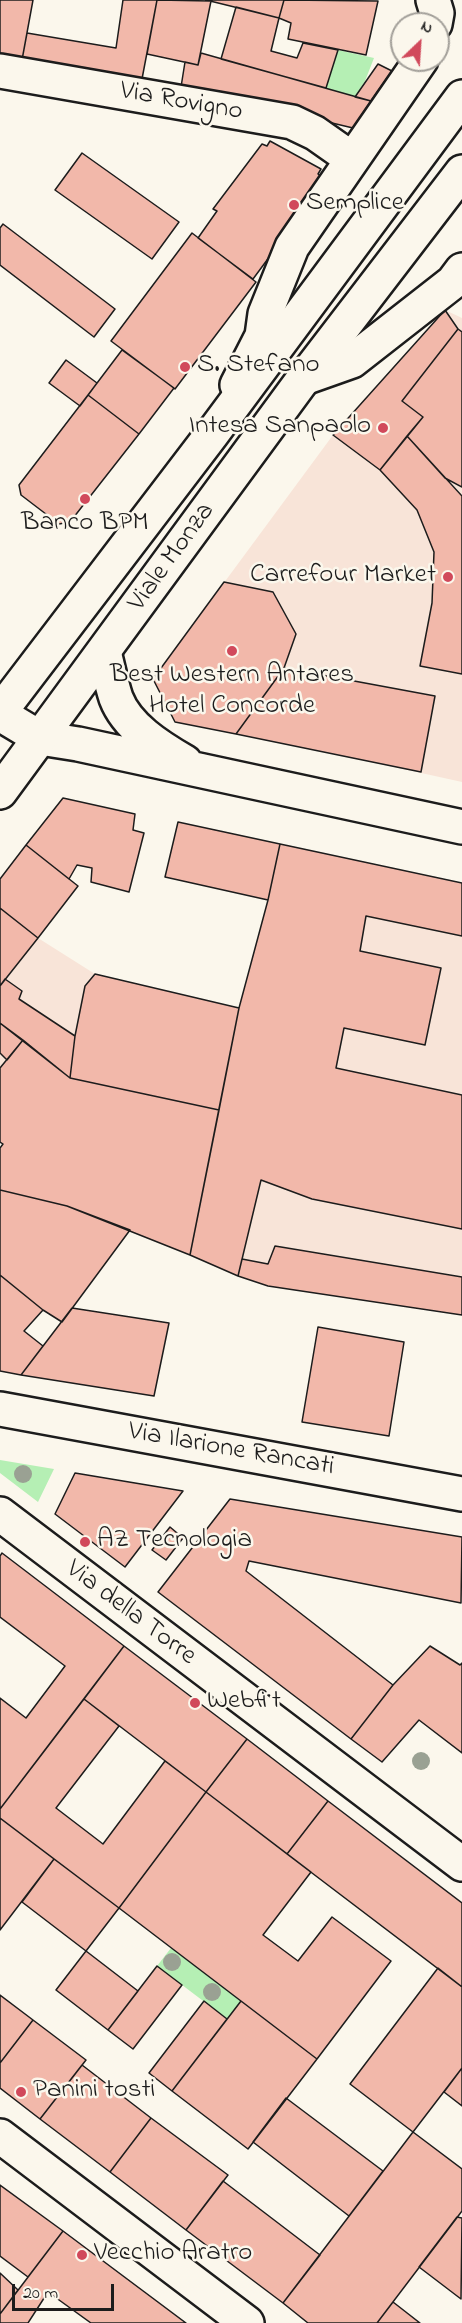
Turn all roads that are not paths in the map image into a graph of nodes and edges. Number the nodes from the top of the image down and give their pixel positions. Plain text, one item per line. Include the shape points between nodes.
1 (0, 71) edge
2 (413, 72) edge
3 (462, 97) edge
4 (352, 159) junction
5 (462, 172) edge
6 (459, 279) edge
7 (304, 378) junction
8 (212, 434) junction
9 (104, 652) junction
10 (0, 713) edge
11 (40, 738) junction
12 (205, 773) junction
13 (0, 792) edge
14 (462, 827) edge
15 (0, 1409) edge
16 (462, 1494) edge
17 (0, 1514) edge
18 (462, 1864) edge
19 (0, 2136) edge
20 (247, 2323) edge

1 - 4 street, Via Rovigno via 292,122
2 - 4 street, Viale Monza
3 - 8 street, Viale Monza
4 - 8 street, Viale Monza via 292,247 265,314 262,336
5 - 7 street, Viale Monza
6 - 7 street via 352,361
7 - 9 street, Viale Monza
8 - 10 street, Viale Monza
9 - 11 street, Viale Monza
9 - 12 street via 116,698 132,721 166,752
10 - 11 street, Viale Monza
11 - 12 street
11 - 13 street, Viale Monza
12 - 14 street
15 - 16 street, Via Ilarione Rancati
17 - 18 street, Via della Torre
19 - 20 street

